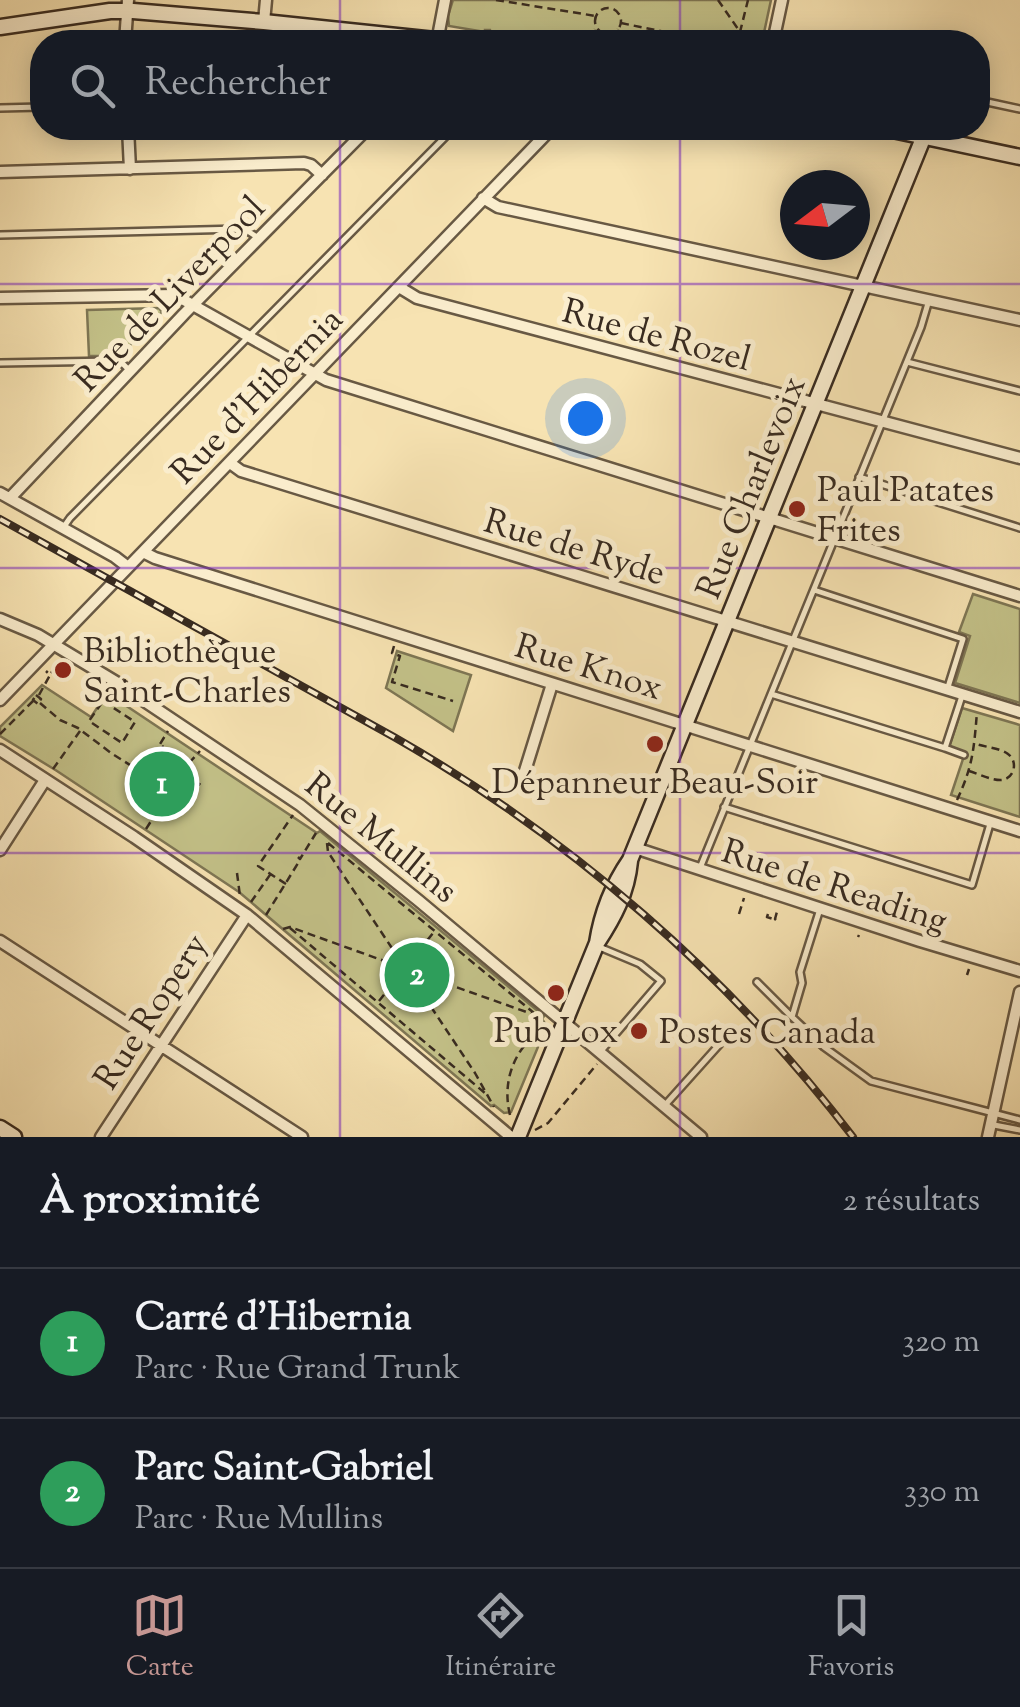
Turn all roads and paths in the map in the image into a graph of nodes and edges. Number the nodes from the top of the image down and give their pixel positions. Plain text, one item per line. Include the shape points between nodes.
1 (266, 0) edge
2 (445, 0) edge
3 (496, 0) edge
4 (611, 0) edge
5 (718, 0) edge
6 (748, 0) edge
7 (782, 0) edge
8 (127, 5) edge
9 (610, 8) junction
10 (596, 16) junction
11 (264, 22) junction
12 (621, 23) junction
13 (596, 26) junction
14 (0, 27) edge
15 (618, 29) edge
16 (126, 30) edge
17 (311, 30) edge
18 (440, 30) edge
19 (595, 30) edge
20 (601, 30) edge
21 (655, 30) edge
22 (739, 30) edge
23 (740, 30) edge
24 (776, 30) edge
25 (990, 103) edge
26 (30, 107) edge
27 (0, 108) edge
28 (1020, 109) edge
29 (129, 140) edge
30 (356, 140) edge
31 (442, 140) edge
32 (540, 140) edge
33 (923, 140) edge
34 (953, 140) edge
35 (1020, 157) edge
36 (130, 169) junction
37 (0, 172) edge
38 (322, 176) junction
39 (483, 198) junction
40 (0, 236) edge
41 (259, 239) junction
42 (864, 286) junction
43 (399, 288) junction
44 (0, 298) edge
45 (929, 300) junction
46 (194, 304) junction
47 (1020, 320) edge
48 (250, 337) junction
49 (0, 362) edge
50 (906, 362) junction
51 (130, 371) junction
52 (315, 373) junction
53 (1020, 392) edge
54 (816, 405) junction
55 (881, 422) junction
56 (1020, 458) edge
57 (230, 463) junction
58 (859, 477) junction
59 (5, 496) edge
60 (769, 518) junction
61 (63, 528) junction
62 (1020, 528) edge
63 (834, 539) junction
64 (143, 552) junction
65 (128, 567) junction
66 (814, 590) junction
67 (1020, 596) edge
68 (0, 619) edge
69 (726, 623) junction
70 (792, 643) junction
71 (54, 644) junction
72 (394, 646) dead end
73 (52, 662) dead end
74 (44, 670) dead end
75 (50, 674) junction
76 (552, 684) junction
77 (946, 691) junction
78 (109, 693) dead end
79 (771, 694) junction
80 (38, 695) junction
81 (962, 695) junction
82 (0, 700) edge
83 (40, 702) junction
84 (454, 702) dead end
85 (31, 703) junction
86 (101, 705) junction
87 (32, 711) dead end
88 (1020, 712) edge
89 (684, 725) junction
90 (81, 730) junction
91 (168, 731) dead end
92 (0, 734) edge
93 (73, 742) junction
94 (160, 744) junction
95 (976, 744) dead end
96 (80, 746) dead end
97 (750, 746) junction
98 (945, 748) junction
99 (0, 750) edge
100 (200, 752) dead end
101 (964, 755) dead end
102 (188, 764) junction
103 (144, 770) junction
104 (182, 772) junction
105 (970, 772) dead end
106 (162, 774) dead end
107 (524, 774) dead end
108 (48, 775) junction
109 (158, 779) junction
110 (154, 784) dead end
111 (202, 786) dead end
112 (172, 788) junction
113 (724, 808) junction
114 (296, 817) dead end
115 (991, 822) junction
116 (144, 831) dead end
117 (1020, 831) edge
118 (318, 832) dead end
119 (0, 850) edge
120 (633, 854) junction
121 (699, 871) junction
122 (237, 873) dead end
123 (271, 874) junction
124 (286, 884) junction
125 (240, 896) dead end
126 (744, 898) dead end
127 (778, 908) dead end
128 (248, 909) junction
129 (820, 909) junction
130 (739, 914) dead end
131 (768, 914) dead end
132 (266, 916) dead end
133 (289, 927) junction
134 (283, 929) dead end
135 (434, 932) junction
136 (0, 940) edge
137 (597, 944) junction
138 (405, 968) junction
139 (1020, 971) edge
140 (757, 982) dead end
141 (1020, 992) edge
142 (378, 1002) junction
143 (792, 1016) junction
144 (564, 1022) junction
145 (548, 1024) dead end
146 (727, 1036) dead end
147 (160, 1046) junction
148 (599, 1058) junction
149 (490, 1098) junction
150 (664, 1106) junction
151 (494, 1107) dead end
152 (510, 1116) dead end
153 (992, 1119) junction
154 (1020, 1120) edge
155 (0, 1128) edge
156 (536, 1130) dead end
157 (1020, 1130) edge
158 (14, 1137) edge
159 (102, 1137) edge
160 (302, 1137) edge
161 (514, 1137) edge
162 (701, 1137) edge
163 (988, 1137) edge

1 - 11 street
2 - 18 street
3 - 10 path
4 - 9 path
5 - 22 path
6 - 23 path
7 - 24 street
8 - 11 street
8 - 14 street
8 - 16 street
9 - 10 path
9 - 12 path
10 - 13 path
11 - 17 street
12 - 15 path
12 - 21 path
13 - 19 path
13 - 20 path
25 - 28 lane
26 - 27 lane
29 - 36 street
30 - 38 street, Rue de Liverpool
31 - 48 lane
32 - 39 street, Rue d'Hibernia
33 - 42 street, Rue Charlevoix
34 - 35 street
36 - 37 street
36 - 38 street via 304,163
38 - 41 street, Rue de Liverpool
39 - 42 street via 498,207
39 - 43 street, Rue d'Hibernia
40 - 41 lane via 240,229
41 - 46 street, Rue de Liverpool
42 - 45 street
42 - 54 street, Rue Charlevoix
43 - 52 street, Rue d'Hibernia
43 - 54 street, Rue de Rozel
44 - 46 street via 165,294
45 - 47 street
45 - 50 lane
46 - 48 street
46 - 51 street, Rue de Liverpool
48 - 52 street
48 - 61 lane
49 - 51 lane via 113,361
50 - 53 lane
50 - 55 lane
51 - 59 street, Rue de Liverpool
52 - 57 street, Rue d'Hibernia
52 - 60 street
54 - 55 street, Rue de Rozel
54 - 60 street, Rue Charlevoix
55 - 56 street, Rue de Rozel
55 - 58 lane
57 - 64 street, Rue d'Hibernia
57 - 69 street, Rue de Ryde
58 - 62 lane
58 - 63 lane
59 - 61 street
60 - 63 street
60 - 69 street, Rue Charlevoix
61 - 65 street
63 - 66 lane
63 - 67 street
64 - 65 street, Rue d'Hibernia
64 - 76 street, Rue Knox
65 - 71 street, Rue d'Hibernia
66 - 70 lane
66 - 77 lane via 963,639
68 - 71 street, Rue Mullins
69 - 70 street, Rue de Ryde
69 - 89 street, Rue Charlevoix
70 - 77 street, Rue de Ryde
70 - 79 lane
71 - 82 street, Rue d'Hibernia
71 - 144 street, Rue Mullins via 300,805
72 - 84 path via 392,654 400,656 392,682
73 - 75 path via 59,666
74 - 75 path
75 - 80 path
76 - 89 street, Rue Knox
76 - 107 street
77 - 81 street, Rue de Ryde
78 - 86 path
79 - 97 lane
79 - 98 lane
80 - 83 path
80 - 85 path
81 - 88 street, Rue de Ryde
81 - 98 lane
83 - 85 path
83 - 90 path
85 - 87 path
85 - 92 path
86 - 86 path via 89,721 122,744 135,722
89 - 97 street, Rue Knox
89 - 120 street, Rue Charlevoix
90 - 93 path
90 - 103 path
91 - 94 path
93 - 96 path
93 - 108 path
94 - 102 path
94 - 103 path
95 - 105 path via 1010,756 1014,768 1003,780
97 - 113 lane
97 - 115 street, Rue Knox
98 - 101 lane
99 - 108 street
100 - 102 path
102 - 104 path
103 - 109 path
104 - 111 path
104 - 112 path
106 - 109 path
108 - 119 street
108 - 128 street
109 - 110 path
109 - 112 path
112 - 116 path
113 - 115 lane via 972,884
113 - 121 lane
114 - 123 path via 258,866
115 - 117 street, Rue Knox
118 - 124 path
120 - 121 street, Rue de Reading
120 - 137 street, Rue Charlevoix via 602,914
121 - 129 street, Rue de Reading
122 - 125 path
123 - 124 path
123 - 128 path
124 - 132 path
126 - 130 path
127 - 131 path via 775,920
128 - 147 street, Rue Ropery
128 - 161 street
129 - 139 street, Rue de Reading
129 - 143 lane
133 - 134 path
133 - 138 path
133 - 142 path
135 - 138 path
135 - 138 path, Rue Mullins via 535,1014
135 - 138 path, Rue Mullins via 328,843
136 - 147 street
137 - 144 street, Rue Charlevoix
137 - 148 lane via 661,981
138 - 142 path
138 - 149 path
140 - 143 lane
141 - 153 street
142 - 149 path
143 - 153 lane via 871,1081
144 - 148 street, Rue Mullins
144 - 161 street, Rue Charlevoix
145 - 152 path via 529,1038 512,1066
146 - 150 lane
147 - 159 street, Rue Ropery
147 - 160 street
148 - 150 street, Rue Mullins
148 - 156 path
149 - 151 path
150 - 162 street, Rue Mullins
153 - 154 lane
153 - 157 lane
153 - 163 street
155 - 158 street

